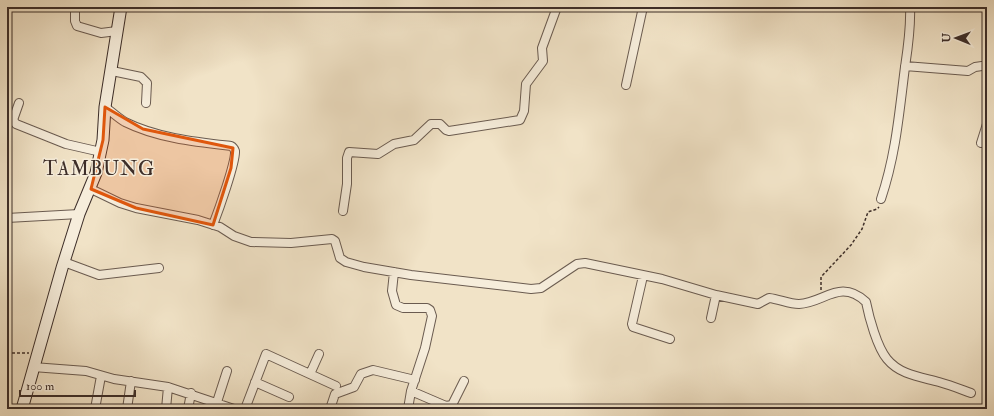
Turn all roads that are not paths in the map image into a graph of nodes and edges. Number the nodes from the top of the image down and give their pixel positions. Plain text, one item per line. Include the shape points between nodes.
1 (121, 7) edge
2 (557, 7) edge
3 (643, 7) edge
4 (910, 7) edge
5 (75, 12) dead end
6 (117, 32) junction
7 (905, 66) junction
8 (982, 66) dead end
9 (112, 71) junction
10 (626, 85) dead end
11 (19, 103) dead end
12 (146, 103) dead end
13 (105, 107) junction
14 (987, 124) edge
15 (981, 143) dead end
16 (101, 152) junction
17 (91, 189) junction
18 (881, 199) road end
19 (343, 211) dead end
20 (79, 214) junction
21 (7, 218) edge
22 (213, 225) junction
23 (63, 265) junction
24 (159, 268) dead end
25 (394, 272) junction
26 (644, 276) junction
27 (716, 296) junction
28 (711, 318) dead end
29 (670, 339) dead end
30 (319, 354) dead end
31 (33, 367) junction
32 (227, 371) dead end
33 (310, 374) junction
34 (101, 376) junction
35 (415, 380) junction
36 (131, 381) junction
37 (464, 381) dead end
38 (255, 382) junction
39 (336, 386) dead end
40 (168, 387) junction
41 (411, 391) junction
42 (971, 393) dead end
43 (191, 394) junction
44 (289, 397) dead end
45 (219, 405) edge
46 (22, 409) edge
47 (95, 409) edge
48 (128, 409) edge
49 (166, 409) edge
50 (188, 409) edge
51 (234, 409) edge
52 (245, 409) edge
53 (330, 409) edge
54 (408, 409) edge

1 - 6 main road
2 - 19 street via 542,48 542,61 526,84 524,111 520,120 447,131 443,125 433,123 414,140 394,144 378,154 349,152
3 - 10 street
4 - 7 street via 911,24
5 - 6 street via 77,26 101,33
6 - 9 main road
7 - 8 street via 968,71
7 - 18 street via 894,157
9 - 12 street via 141,77 147,83
9 - 13 main road
11 - 16 street via 13,120 16,124 66,144
13 - 16 main road
13 - 22 street via 125,121 143,129 166,136 234,148 231,168
14 - 15 street
16 - 17 main road
17 - 20 main road
17 - 22 street via 136,208
20 - 21 street
20 - 23 main road
22 - 25 street via 251,242 291,243 332,239 340,258 346,262 364,268
23 - 24 street via 99,275
23 - 31 main road
25 - 26 street via 536,289 578,264 594,264
25 - 35 street via 392,291 396,305 403,308 427,308 432,312
26 - 27 street
26 - 29 street via 633,327
27 - 28 street
27 - 42 street via 758,304 769,298 799,304 813,302 834,292 860,297 866,302 871,326 886,359 916,377
30 - 33 street
31 - 34 street via 86,371
31 - 46 main road
32 - 45 street
33 - 38 street via 266,354
33 - 39 street
34 - 36 street
34 - 47 street
35 - 41 street
35 - 53 street via 368,371 361,374 354,387 335,394
36 - 40 street
36 - 48 street
37 - 41 street via 452,405 446,406
38 - 44 street
38 - 52 street
40 - 43 street
40 - 49 street
41 - 54 street
43 - 45 street
43 - 50 street
45 - 51 street

